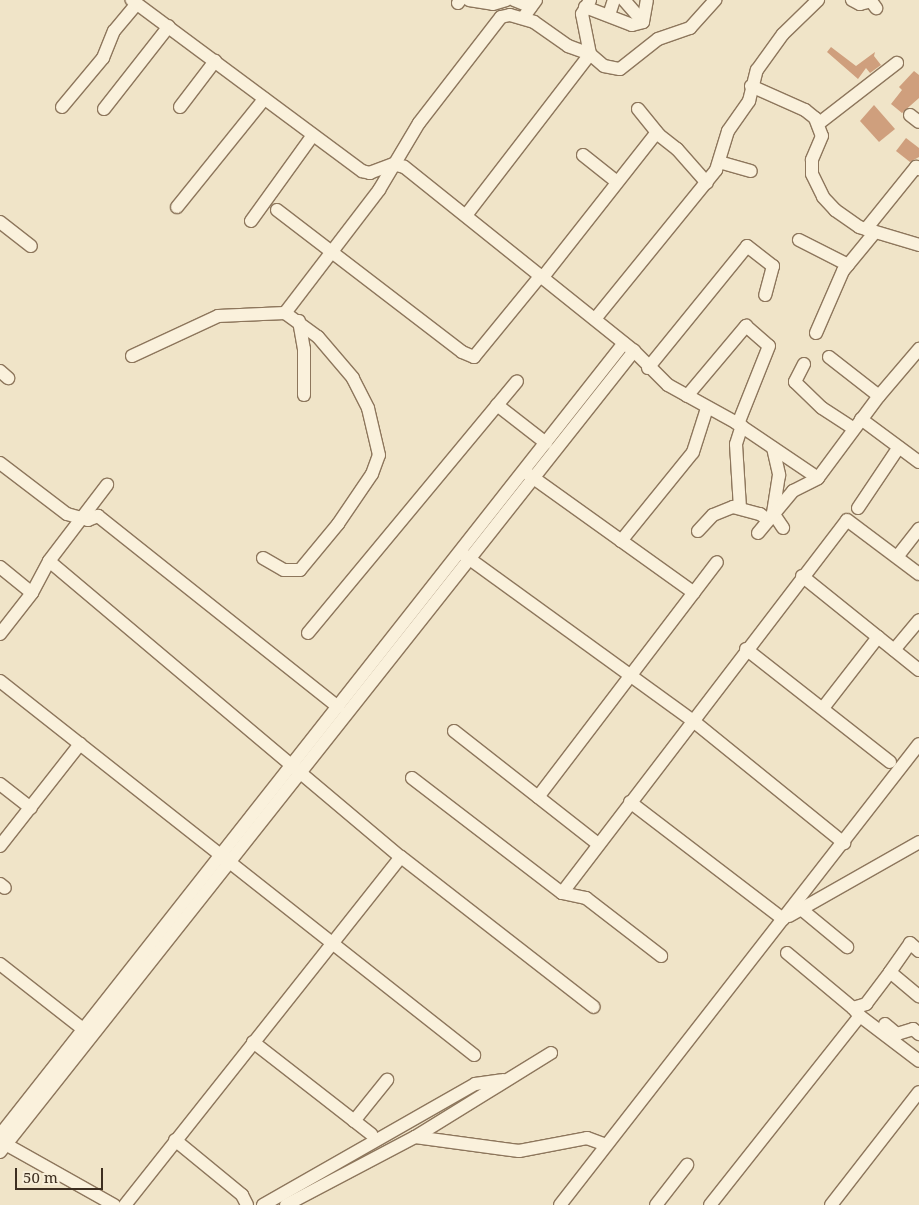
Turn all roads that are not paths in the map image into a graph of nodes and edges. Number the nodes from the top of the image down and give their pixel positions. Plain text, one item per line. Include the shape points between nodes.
1 (506, 0) edge
2 (514, 0) edge
3 (614, 0) edge
4 (624, 0) edge
5 (647, 0) edge
6 (714, 0) edge
7 (818, 0) edge
8 (852, 0) edge
9 (462, 1) edge
10 (135, 2) edge
11 (587, 3) edge
12 (534, 4) edge
13 (876, 8) dead end
14 (609, 14) junction
15 (523, 18) junction
16 (643, 22) junction
17 (169, 26) junction
18 (590, 54) junction
19 (215, 62) junction
20 (897, 63) dead end
21 (751, 86) junction
22 (264, 98) junction
23 (180, 106) dead end
24 (62, 107) dead end
25 (104, 109) dead end
26 (638, 109) dead end
27 (818, 124) junction
28 (657, 132) junction
29 (313, 135) junction
30 (583, 155) dead end
31 (719, 162) junction
32 (396, 165) junction
33 (919, 170) edge
34 (751, 171) dead end
35 (617, 182) junction
36 (707, 183) junction
37 (177, 206) dead end
38 (277, 210) dead end
39 (467, 214) junction
40 (252, 221) dead end
41 (0, 222) edge
42 (871, 230) junction
43 (799, 240) dead end
44 (919, 245) edge
45 (31, 246) dead end
46 (332, 252) junction
47 (848, 266) junction
48 (542, 276) junction
49 (765, 295) dead end
50 (285, 313) junction
51 (595, 319) junction
52 (299, 321) junction
53 (816, 333) dead end
54 (629, 347) junction
55 (918, 355) edge
56 (132, 356) dead end
57 (830, 357) dead end
58 (804, 364) dead end
59 (648, 368) junction
60 (517, 381) dead end
61 (304, 395) dead end
62 (687, 396) junction
63 (879, 396) junction
64 (497, 405) junction
65 (707, 408) junction
66 (857, 424) junction
67 (740, 425) junction
68 (546, 443) junction
69 (899, 447) junction
70 (773, 448) junction
71 (919, 462) edge
72 (0, 464) edge
73 (528, 475) junction
74 (818, 478) junction
75 (107, 485) dead end
76 (740, 508) junction
77 (858, 508) dead end
78 (771, 516) junction
79 (81, 519) junction
80 (783, 528) dead end
81 (919, 529) edge
82 (698, 531) dead end
83 (758, 533) dead end
84 (621, 540) junction
85 (465, 555) junction
86 (263, 558) dead end
87 (897, 558) junction
88 (49, 561) junction
89 (717, 562) dead end
90 (0, 567) edge
91 (919, 574) edge
92 (802, 576) junction
93 (694, 592) junction
94 (32, 593) junction
95 (919, 620) edge
96 (308, 633) dead end
97 (0, 634) edge
98 (878, 637) junction
99 (746, 649) junction
100 (894, 650) junction
101 (919, 670) edge
102 (632, 677) junction
103 (0, 681) edge
104 (338, 707) junction
105 (823, 708) junction
106 (692, 720) junction
107 (454, 731) dead end
108 (80, 744) junction
109 (919, 744) edge
110 (890, 762) dead end
111 (297, 770) junction
112 (412, 778) dead end
113 (0, 784) edge
114 (538, 797) junction
115 (630, 802) junction
116 (30, 808) junction
117 (919, 842) edge
118 (844, 843) junction
119 (598, 844) junction
120 (0, 846) edge
121 (228, 857) junction
122 (401, 857) junction
123 (562, 893) junction
124 (801, 909) junction
125 (783, 919) junction
126 (334, 944) junction
127 (847, 947) dead end
128 (919, 951) edge
129 (787, 954) dead end
130 (662, 956) dead end
131 (0, 964) edge
132 (890, 972) junction
133 (919, 996) edge
134 (594, 1007) dead end
135 (858, 1014) junction
136 (83, 1029) junction
137 (919, 1034) edge
138 (253, 1042) junction
139 (551, 1053) dead end
140 (474, 1055) dead end
141 (919, 1060) edge
142 (508, 1079) junction
143 (387, 1080) dead end
144 (919, 1092) edge
145 (5, 1120) edge
146 (354, 1121) junction
147 (371, 1134) dead end
148 (415, 1137) junction
149 (175, 1140) junction
150 (1, 1143) edge
151 (606, 1145) junction
152 (687, 1165) dead end
153 (114, 1205) edge
154 (124, 1205) edge
155 (247, 1205) edge
156 (263, 1205) edge
157 (286, 1205) edge
158 (560, 1205) edge
159 (656, 1205) edge
160 (710, 1205) edge
161 (831, 1205) edge

1 - 9 street via 493,4
2 - 12 street
3 - 14 street
4 - 16 street
5 - 16 street
6 - 18 street via 690,28 658,39 620,69 604,66
7 - 21 street via 782,34 757,70
8 - 13 street via 860,4 871,2
10 - 17 street
10 - 24 street via 114,31 103,58
11 - 14 street
11 - 18 street via 582,14
12 - 15 street
14 - 16 street via 632,25
15 - 18 street via 568,46
15 - 32 street via 506,15 497,22 419,123 400,150
17 - 19 street
17 - 25 street
18 - 39 street
19 - 22 street
19 - 23 street
20 - 27 street
21 - 27 street via 805,110
21 - 31 street via 749,101 728,131
22 - 29 street
22 - 37 street
26 - 28 street
27 - 42 street via 820,144 811,168 816,184 823,197 844,218
28 - 35 street
28 - 36 street
29 - 32 street via 362,171 370,173
29 - 40 street
30 - 35 street
31 - 34 street
31 - 36 street
32 - 39 street via 404,167
32 - 46 street
33 - 42 street via 916,167
35 - 48 street
36 - 51 street
38 - 46 street
39 - 48 street
41 - 45 street
42 - 44 street
42 - 47 street
43 - 47 street
46 - 48 street via 462,352 474,357
46 - 50 street
47 - 53 street
48 - 51 street
49 - 59 street via 773,266 748,246
50 - 52 street
50 - 56 street via 218,316
51 - 54 street
52 - 61 street via 304,349
52 - 86 street via 324,343 353,378 368,408 379,455 372,474 338,524 300,570 284,570
54 - 59 street
54 - 68 street
54 - 73 street
55 - 63 street
57 - 63 street
58 - 66 street via 795,382 822,408
59 - 62 street
60 - 64 street
62 - 65 street
62 - 67 street via 746,326 769,346
63 - 66 street
64 - 68 street
64 - 96 street
65 - 67 street
65 - 84 street via 693,452
66 - 69 street
66 - 74 street
67 - 70 street
67 - 76 street via 736,444
68 - 73 street
69 - 71 street
69 - 77 street
70 - 74 street
70 - 78 street via 779,475
72 - 79 street via 58,509
73 - 84 street
73 - 85 street
74 - 78 street via 793,491
75 - 79 street
76 - 78 street
76 - 82 street via 712,515
78 - 80 street
78 - 83 street
79 - 88 street
79 - 104 street via 98,516
81 - 87 street
84 - 93 street
85 - 102 street
85 - 104 street
85 - 111 street
87 - 91 street
87 - 92 street via 847,520
88 - 94 street
88 - 111 street
89 - 93 street
90 - 94 street
92 - 98 street
92 - 99 street
93 - 102 street
94 - 97 street
95 - 100 street
98 - 100 street
98 - 105 street
99 - 105 street
99 - 106 street
100 - 101 street
102 - 106 street
102 - 114 street
103 - 108 street
104 - 111 street
105 - 110 street
106 - 115 street
106 - 118 street
107 - 114 street
108 - 116 street
108 - 121 street
109 - 118 street
111 - 121 street
111 - 122 street
112 - 123 street
113 - 116 street
114 - 119 street
115 - 119 street
115 - 125 street
116 - 120 street
117 - 124 street
118 - 125 street
119 - 123 street
121 - 126 street
121 - 136 street
121 - 150 street
122 - 126 street
122 - 134 street
123 - 130 street via 586,898
124 - 125 street
124 - 127 street
125 - 151 street
126 - 138 street
126 - 140 street
128 - 132 street via 910,943
129 - 135 street
131 - 136 street
132 - 133 street
132 - 135 street
135 - 137 street via 877,1018 897,1034 913,1029
135 - 141 street
135 - 160 street
136 - 145 street
138 - 146 street
138 - 149 street
139 - 142 street
142 - 148 street
142 - 156 street via 475,1084
143 - 146 street
144 - 161 street
145 - 150 street
146 - 147 street
148 - 151 street via 519,1152 587,1138
148 - 157 street
149 - 154 street
149 - 155 street via 242,1196
150 - 153 street
151 - 158 street
152 - 159 street

